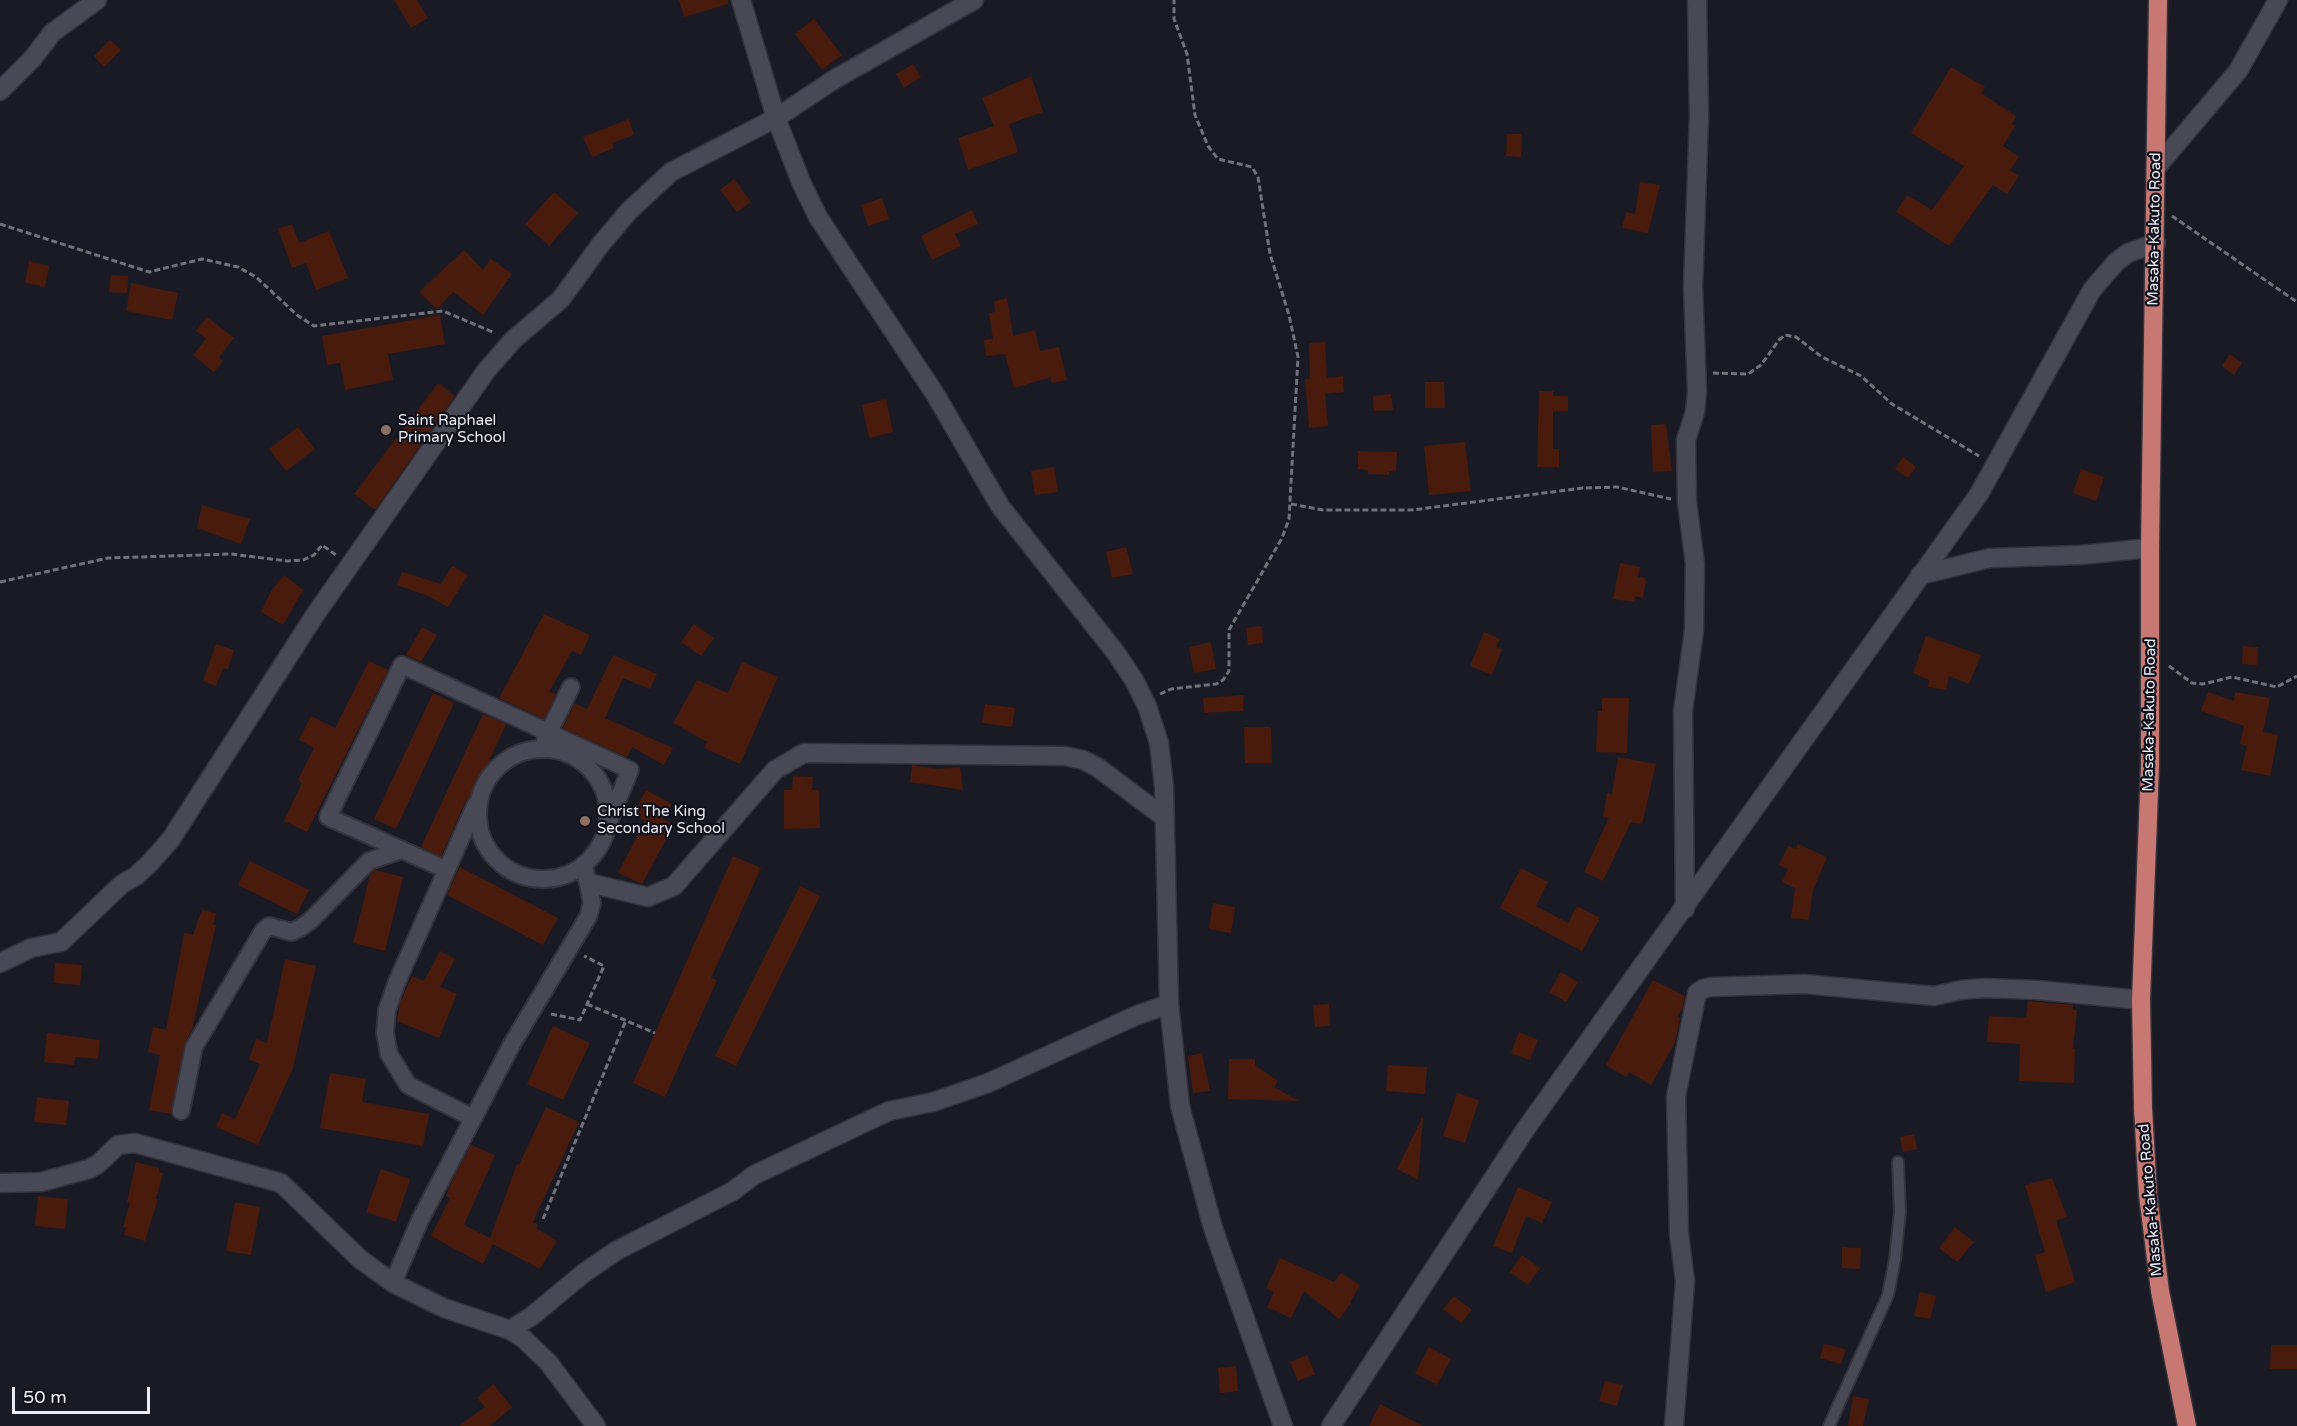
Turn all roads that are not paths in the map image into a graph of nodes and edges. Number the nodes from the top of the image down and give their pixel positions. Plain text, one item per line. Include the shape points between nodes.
1 (97, 0) edge
2 (741, 0) edge
3 (974, 0) edge
4 (1697, 0) edge
5 (2158, 0) edge
6 (2278, 0) edge
7 (0, 91) edge
8 (776, 118) junction
9 (2156, 169) junction
10 (2156, 243) junction
11 (2150, 548) junction
12 (1920, 575) junction
13 (571, 687) dead end
14 (549, 732) junction
15 (541, 749) junction
16 (480, 795) junction
17 (1164, 817) junction
18 (608, 824) junction
19 (402, 850) junction
20 (584, 865) junction
21 (447, 870) junction
22 (589, 883) junction
23 (1685, 909) junction
24 (0, 963) edge
25 (2141, 1000) junction
26 (1169, 1004) junction
27 (181, 1111) dead end
28 (473, 1118) junction
29 (1898, 1162) dead end
30 (0, 1183) edge
31 (393, 1283) junction
32 (510, 1330) junction
33 (597, 1426) edge
34 (1283, 1426) edge
35 (1331, 1426) edge
36 (1674, 1426) edge
37 (1829, 1426) edge
38 (2187, 1426) edge

1 - 7 street via 52,33
2 - 8 street
3 - 8 street via 845,73
4 - 23 street via 1699,116 1693,287 1696,372 1695,412 1686,440 1687,502 1695,564 1694,630 1683,711
5 - 9 highway, Masaka-Kakuto Road
6 - 9 street via 2238,71
8 - 17 street via 818,217 935,394 972,462 1000,506 1116,653 1147,706 1159,743
8 - 24 street via 671,172 612,230 556,305 492,363 349,565 171,840 61,942 31,948
9 - 10 highway, Masaka-Kakuto Road
10 - 11 highway, Masaka-Kakuto Road
10 - 12 street via 2128,253 2092,290 1996,466
11 - 12 street via 1990,558
11 - 25 highway, Masaka-Kakuto Road via 2150,766
12 - 23 street
13 - 14 street
14 - 15 street
14 - 18 street via 630,770
14 - 19 street via 402,665 328,817
15 - 16 street via 514,755 499,765
15 - 18 street via 567,752 595,773 606,797
16 - 20 street via 479,831 486,847 511,872 546,880
16 - 21 street
17 - 22 street via 1097,767 1065,756 804,753 775,770 674,886 648,897
17 - 26 street
18 - 20 street via 603,841
19 - 21 street
19 - 27 street via 369,861 300,928 291,932 269,926 263,931 194,1047
20 - 22 street
21 - 28 street via 396,984 387,1010 385,1033 389,1054 408,1085
22 - 28 street via 592,903 588,917
23 - 35 street via 1525,1131
25 - 36 street via 1984,988 1934,996 1890,994 1804,984 1711,987 1697,993 1676,1096 1684,1281
25 - 38 highway, Masaka-Kakuto Road via 2148,1194 2160,1291
26 - 32 street via 1134,1016 988,1083 923,1105 889,1111 806,1149 616,1251
26 - 34 street via 1180,1106 1210,1217
28 - 31 street via 420,1220
29 - 37 lane via 1900,1212 1888,1295
30 - 31 street via 41,1182 88,1169 118,1145 135,1143 281,1183 360,1259
31 - 32 street via 444,1308
32 - 33 street via 538,1350

